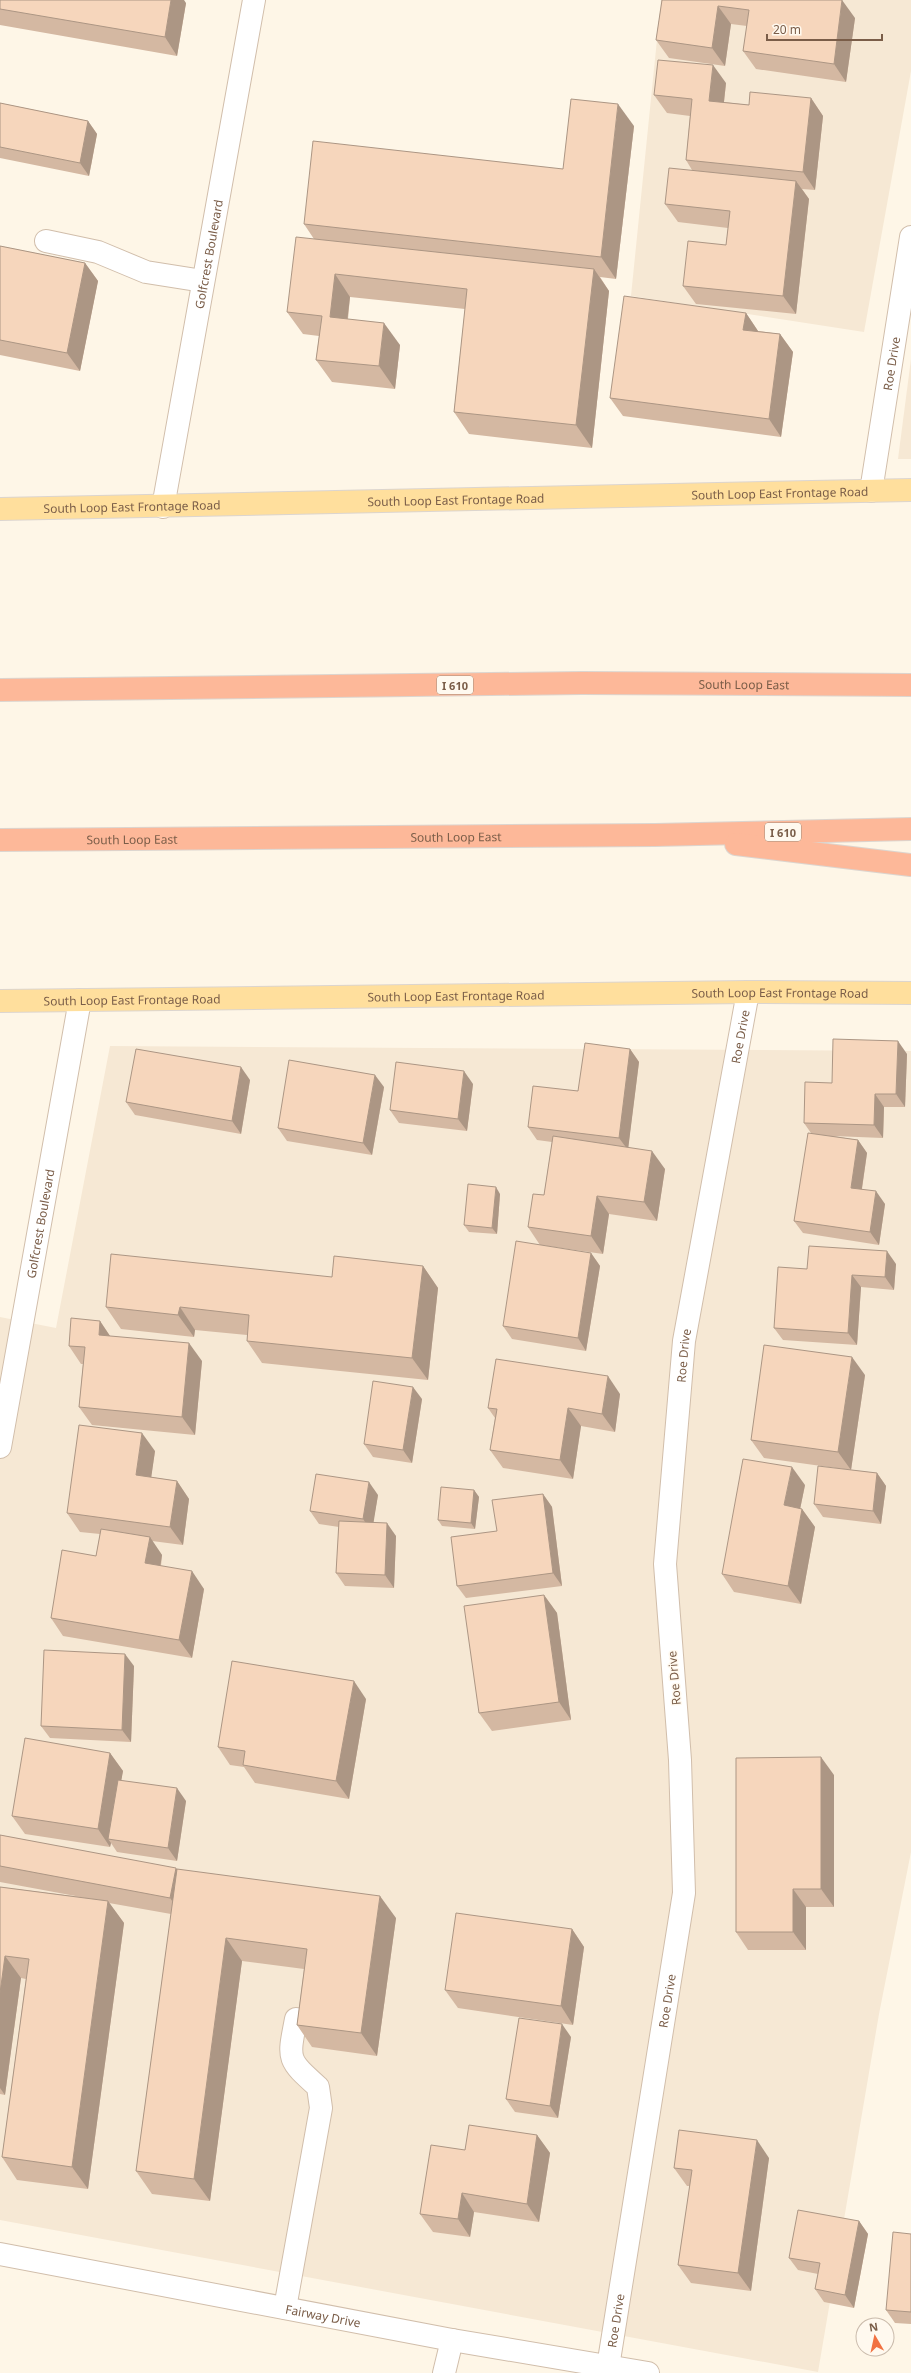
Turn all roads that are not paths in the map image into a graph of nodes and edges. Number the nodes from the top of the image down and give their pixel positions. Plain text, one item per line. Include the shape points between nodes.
1 (254, 0) edge
2 (911, 237) edge
3 (46, 241) dead end
4 (203, 281) junction
5 (871, 490) junction
6 (911, 490) edge
7 (163, 507) junction
8 (0, 510) edge
9 (911, 682) edge
10 (900, 685) edge
11 (0, 690) edge
12 (911, 829) edge
13 (656, 835) junction
14 (0, 840) edge
15 (911, 865) edge
16 (748, 992) junction
17 (911, 993) edge
18 (80, 1000) junction
19 (0, 1001) edge
20 (0, 1448) edge
21 (296, 2019) edge
22 (0, 2254) edge
23 (285, 2308) junction
24 (452, 2340) junction
25 (607, 2369) edge
26 (444, 2373) edge
27 (648, 2373) edge

1 - 4 street, Golfcrest Boulevard
2 - 5 street, Roe Drive
3 - 4 street via 98,252 146,272
4 - 7 street, Golfcrest Boulevard
5 - 6 main road, South Loop East Frontage Road
5 - 7 main road, South Loop East Frontage Road
7 - 8 main road, South Loop East Frontage Road
9 - 10 highway, South Loop East
10 - 11 highway, South Loop East / I 610 via 582,683
12 - 13 highway, South Loop East / I 610
13 - 14 highway, South Loop East / I 610
13 - 15 highway
16 - 17 main road, South Loop East Frontage Road
16 - 18 main road, South Loop East Frontage Road
16 - 25 street, Roe Drive via 684,1341 665,1564 680,1760 684,1893
18 - 19 main road, South Loop East Frontage Road
18 - 20 street, Golfcrest Boulevard
21 - 23 street via 290,2051 297,2067 318,2087 321,2108
22 - 23 street, Fairway Drive
23 - 24 street, Fairway Drive
24 - 25 street, Fairway Drive
24 - 26 street
25 - 27 street, Fairway Drive

